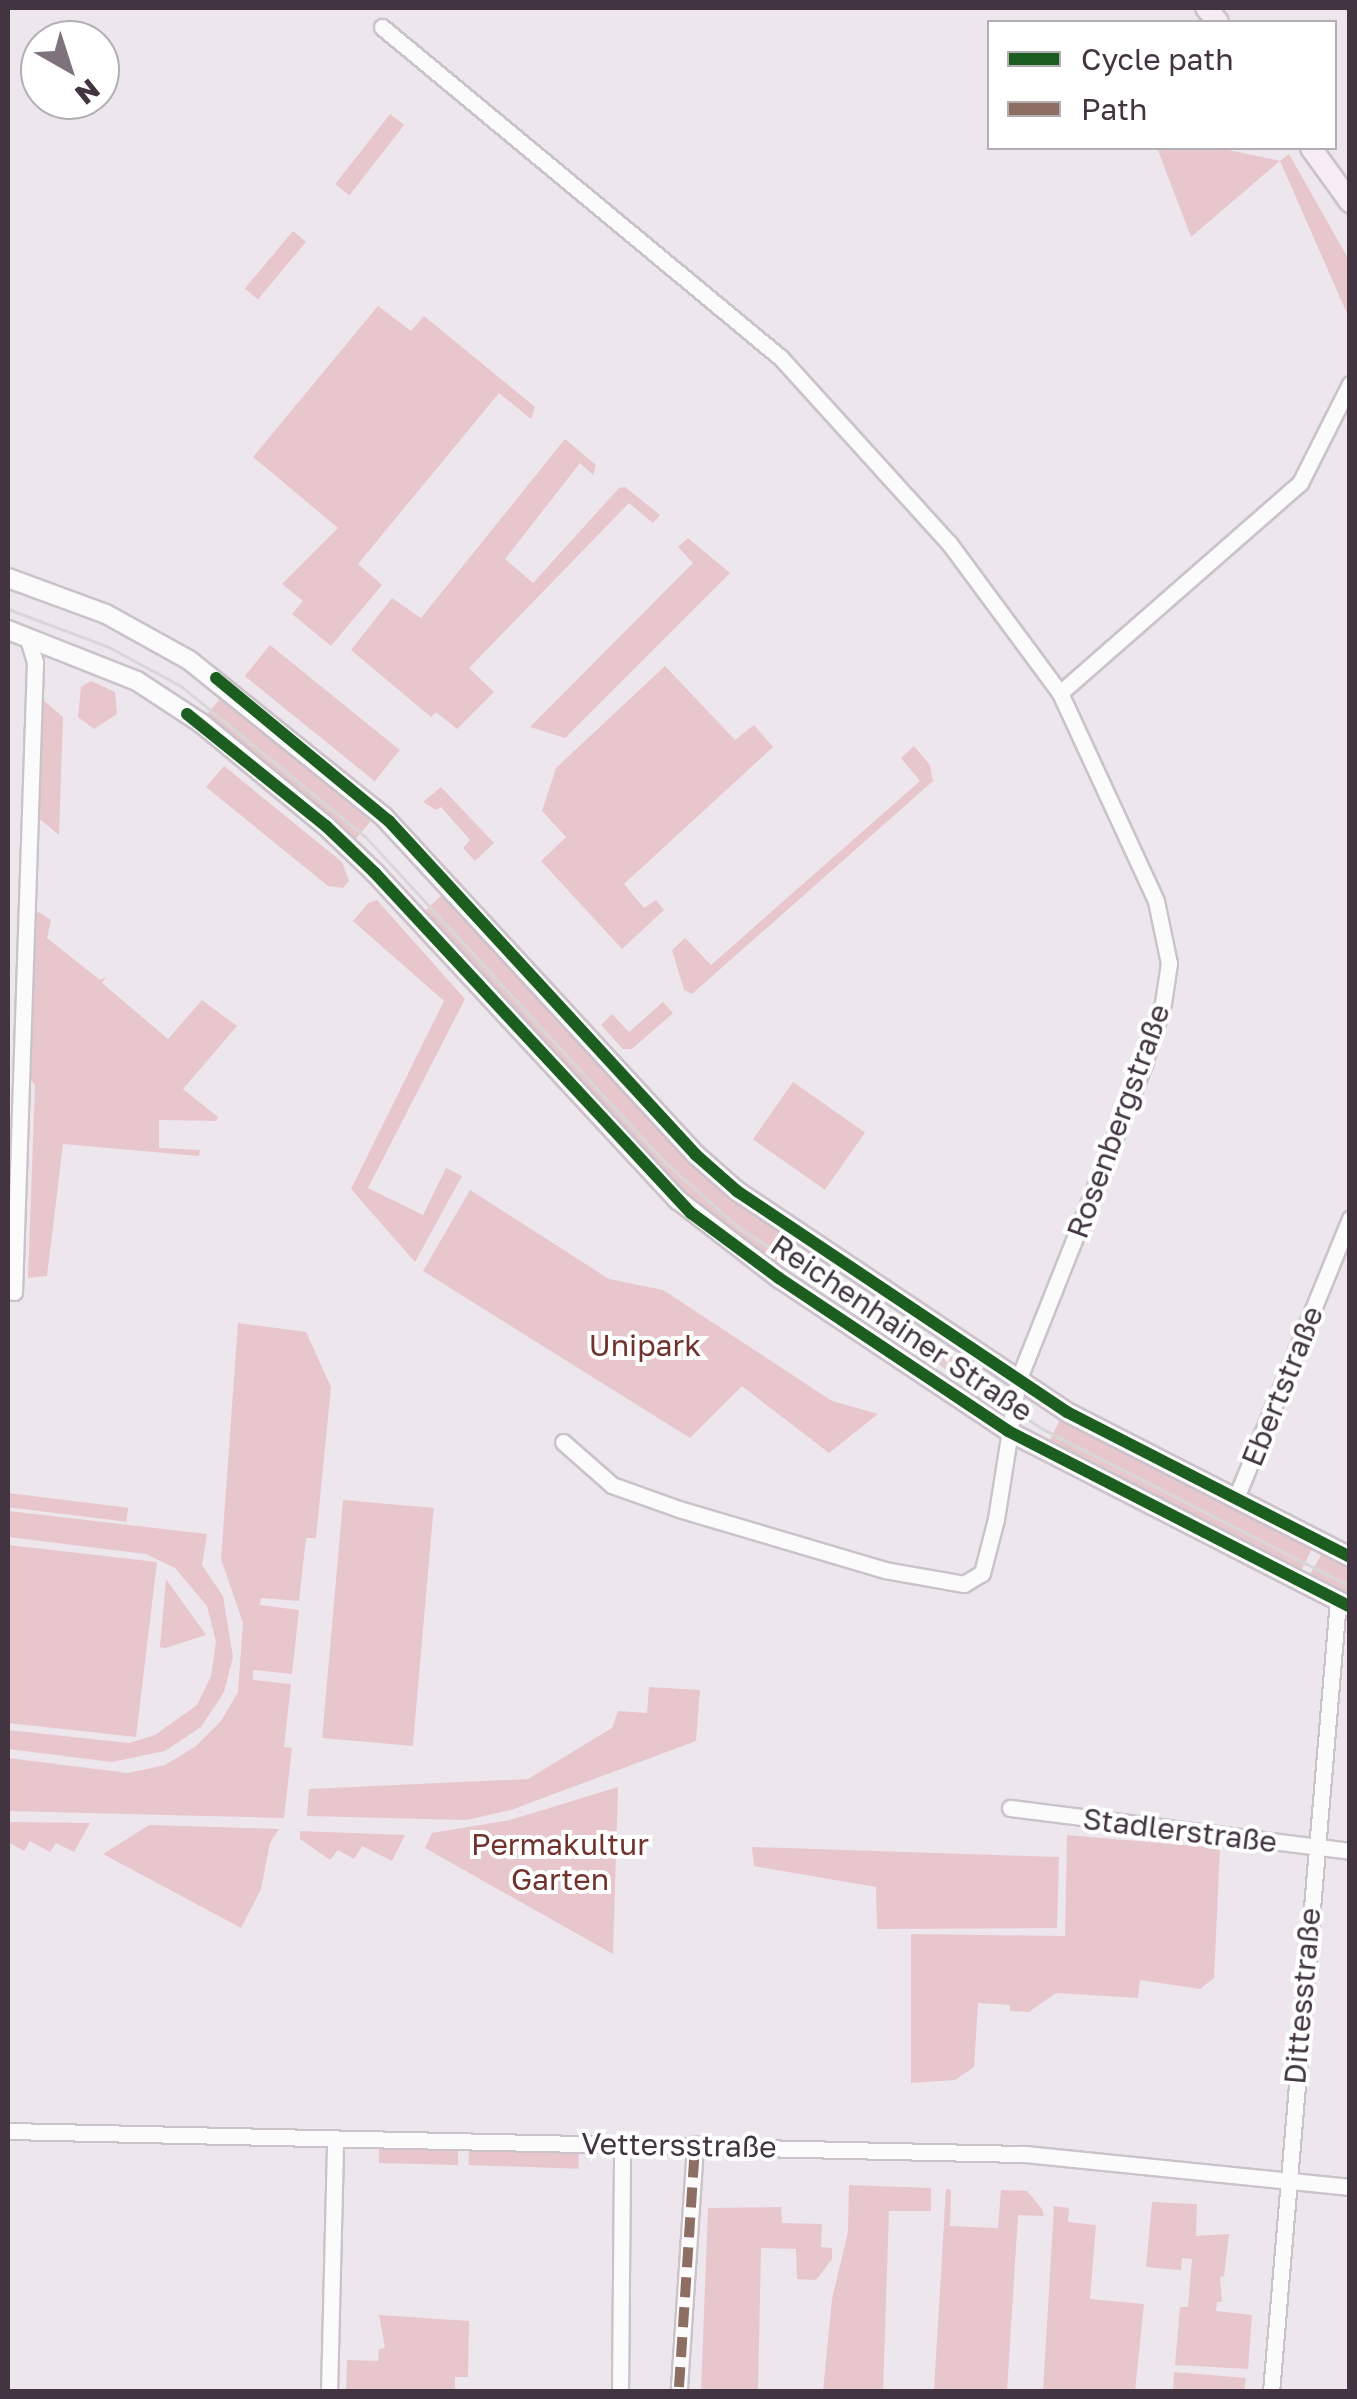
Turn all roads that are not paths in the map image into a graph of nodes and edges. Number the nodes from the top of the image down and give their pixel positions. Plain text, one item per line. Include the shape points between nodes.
1 (382, 26) dead end
2 (1312, 150) edge
3 (1350, 202) edge
4 (1350, 384) edge
5 (8, 578) edge
6 (8, 630) edge
7 (26, 636) junction
8 (1060, 693) junction
9 (1350, 1218) edge
10 (8, 1291) edge
11 (1018, 1380) junction
12 (1008, 1431) junction
13 (564, 1442) dead end
14 (1236, 1498) junction
15 (1350, 1557) edge
16 (1344, 1604) edge
17 (1010, 1808) dead end
18 (1315, 1846) junction
19 (1350, 1851) edge
20 (8, 2131) edge
21 (334, 2138) junction
22 (622, 2143) junction
23 (695, 2145) junction
24 (1288, 2179) junction
25 (1350, 2187) edge
26 (679, 2387) dead end
27 (329, 2392) edge
28 (620, 2392) edge
29 (1271, 2392) edge

1 - 8 street, Rosenbergstraße via 781,358 960,557
2 - 3 main road
4 - 8 street via 1300,484
5 - 11 street, Reichenhainer Straße via 106,614 216,678 409,841 722,1178
6 - 7 street, Reichenhainer Straße
7 - 10 street via 35,662 14,1292
7 - 12 street, Reichenhainer Straße via 137,682 230,746 375,872 691,1213
8 - 11 street, Rosenbergstraße via 1156,901 1168,963 1144,1064
9 - 14 street, Ebertstraße
11 - 12 street, Rosenbergstraße
11 - 14 street, Reichenhainer Straße
12 - 13 street, Reichenhainer Straße via 987,1561 964,1584 885,1570 646,1499 612,1485
12 - 16 street, Reichenhainer Straße
14 - 15 street, Reichenhainer Straße
16 - 18 street, Dittesstraße
17 - 18 street, Stadlerstraße
18 - 19 street, Stadlerstraße
18 - 24 street, Dittesstraße
20 - 21 street, Vettersstraße
21 - 22 street, Vettersstraße
21 - 27 street
22 - 23 street, Vettersstraße
22 - 28 street
23 - 24 street, Vettersstraße via 1025,2154
23 - 26 street
24 - 25 street, Vettersstraße
24 - 29 street, Dittesstraße

